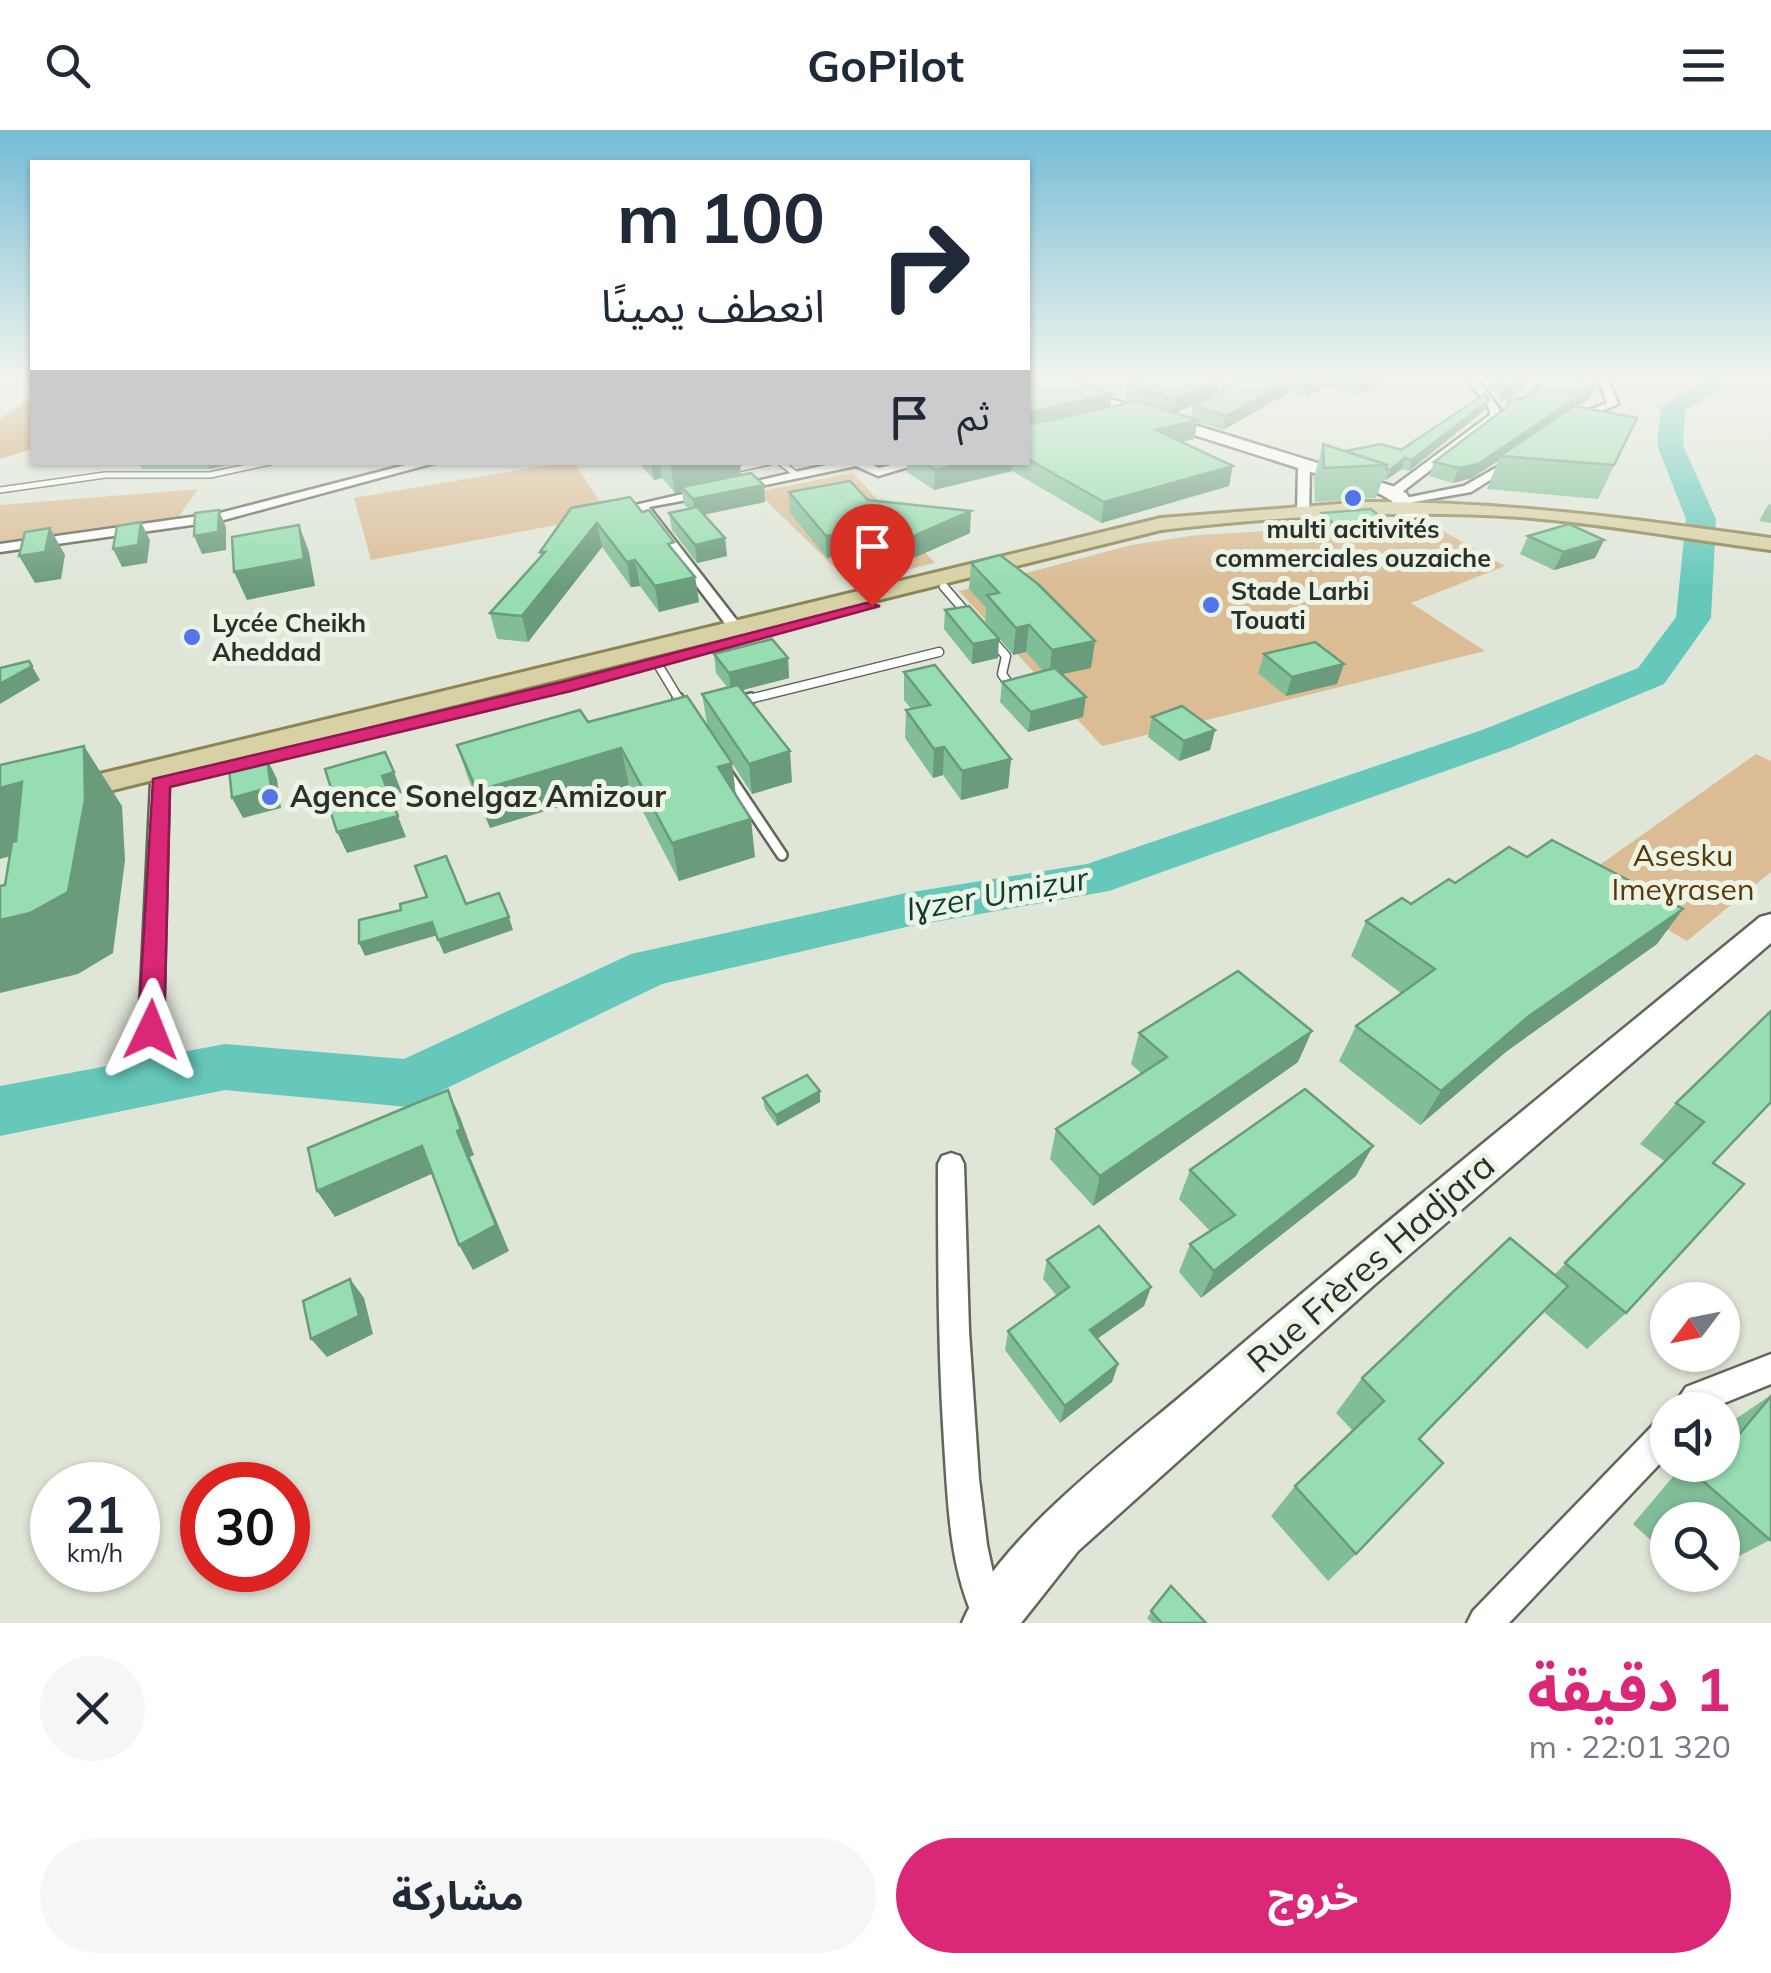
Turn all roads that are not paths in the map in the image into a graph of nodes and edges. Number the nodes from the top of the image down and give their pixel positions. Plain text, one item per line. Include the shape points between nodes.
1 (1253, 448) edge
2 (1453, 448) edge
3 (1521, 456) edge
4 (177, 465) edge
5 (256, 465) edge
6 (421, 465) edge
7 (755, 465) edge
8 (784, 465) edge
9 (849, 465) edge
10 (863, 465) edge
11 (907, 465) edge
12 (1304, 466) junction
13 (180, 472) junction
14 (716, 473) dead end
15 (797, 475) junction
16 (1412, 478) junction
17 (0, 490) edge
18 (1444, 494) junction
19 (1404, 505) junction
20 (1467, 510) junction
21 (1303, 514) junction
22 (1618, 524) junction
23 (1762, 543) edge
24 (0, 548) edge
25 (952, 581) junction
26 (735, 627) junction
27 (939, 652) dead end
28 (657, 664) junction
29 (1015, 693) edge
30 (726, 704) edge
31 (407, 716) junction
32 (671, 718) edge
33 (719, 761) edge
34 (160, 783) junction
35 (0, 808) edge
36 (0, 824) edge
37 (782, 855) dead end
38 (1771, 924) edge
39 (151, 1030) dead end
40 (951, 1164) dead end
41 (1771, 1369) edge
42 (1712, 1392) edge
43 (1650, 1451) edge
44 (991, 1622) edge
45 (1486, 1623) edge

1 - 12 main road
2 - 16 street
3 - 18 street via 1478,485
4 - 13 lane
5 - 13 lane via 210,475
6 - 24 street via 220,517
7 - 14 lane
8 - 15 lane
9 - 15 street
10 - 11 street via 878,472
12 - 19 main road
12 - 21 street
13 - 17 lane
15 - 26 street via 641,505
16 - 18 street
16 - 19 street
18 - 19 street
18 - 20 street
19 - 20 main road
19 - 21 main road
19 - 22 main road
19 - 25 main road via 1166,534
20 - 22 main road
21 - 25 main road via 1161,524
22 - 23 main road
25 - 26 main road
25 - 28 main road
25 - 29 lane via 1006,656 1002,674
26 - 31 main road
27 - 30 lane
28 - 31 main road
28 - 32 lane via 688,714
31 - 34 main road
31 - 35 main road
33 - 37 lane
34 - 36 main road
34 - 39 street
38 - 44 main road, Rue Frères Hadjara via 1060,1533
40 - 44 street via 970,1555
41 - 42 street
43 - 45 street

